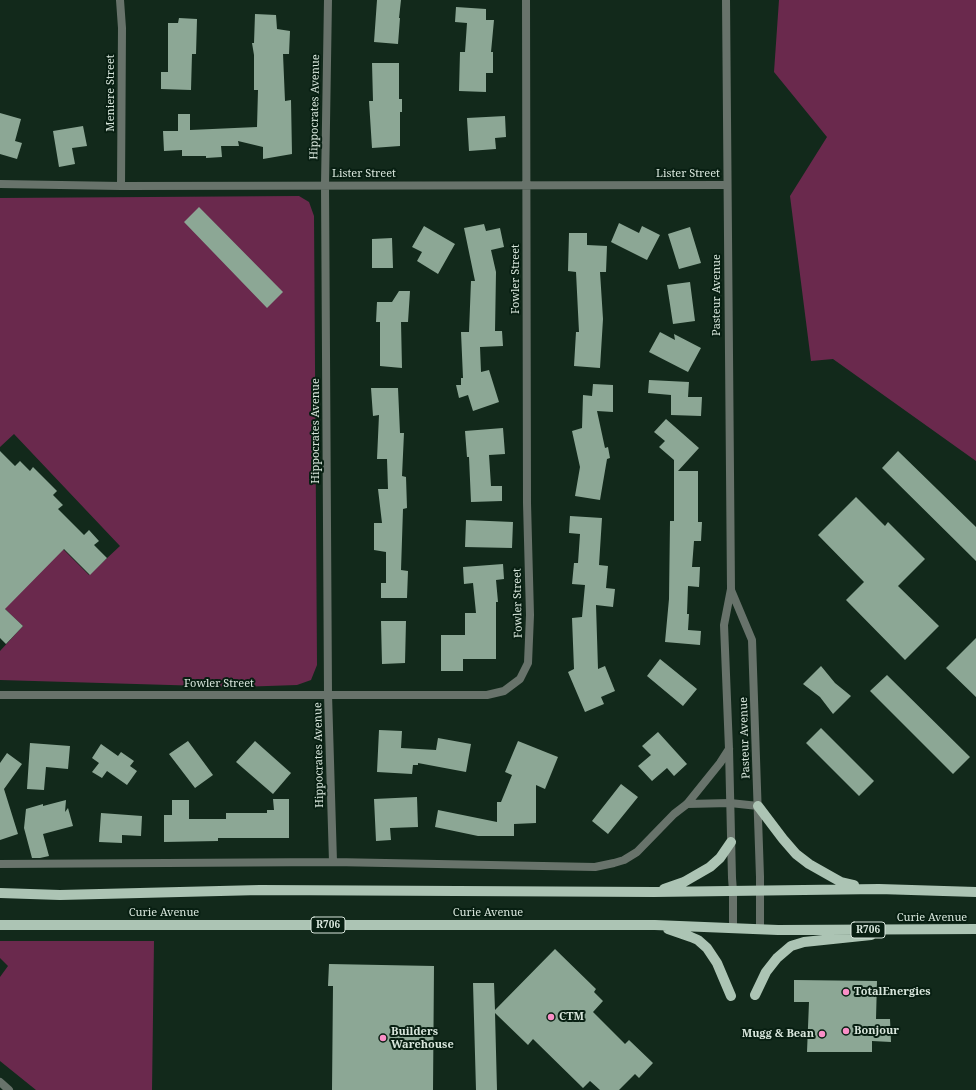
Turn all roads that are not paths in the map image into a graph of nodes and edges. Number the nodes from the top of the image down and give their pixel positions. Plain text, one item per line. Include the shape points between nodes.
1 (120, 0) edge
2 (328, 0) edge
3 (526, 0) edge
4 (726, 0) edge
5 (0, 184) edge
6 (527, 184) junction
7 (325, 185) junction
8 (727, 185) junction
9 (121, 186) junction
10 (731, 589) junction
11 (328, 694) junction
12 (0, 695) edge
13 (729, 749) junction
14 (730, 803) junction
15 (687, 804) junction
16 (758, 806) junction
17 (731, 842) junction
18 (333, 862) junction
19 (0, 864) edge
20 (879, 889) junction
21 (759, 890) junction
22 (734, 891) junction
23 (654, 892) junction
24 (976, 892) edge
25 (0, 894) edge
26 (0, 925) edge
27 (656, 925) junction
28 (733, 928) junction
29 (760, 928) junction
30 (976, 929) edge
31 (905, 930) junction
32 (755, 995) dead end
33 (731, 996) dead end
34 (0, 1082) edge
35 (9, 1090) edge

1 - 9 street, Meniere Street
2 - 7 street, Hippocrates Avenue
3 - 6 street, Fowler Street
4 - 8 street, Pasteur Avenue
5 - 9 street, Lister Street
6 - 7 street, Lister Street
6 - 8 street, Lister Street
6 - 11 street, Fowler Street via 527,495 530,615 528,663 515,684 495,694
7 - 9 street, Lister Street
7 - 11 street, Hippocrates Avenue
8 - 10 street, Pasteur Avenue
10 - 13 street, Pasteur Avenue via 724,625
10 - 16 street, Pasteur Avenue via 752,640
11 - 12 street, Fowler Street
11 - 18 street, Hippocrates Avenue
13 - 14 street, Pasteur Avenue
13 - 15 street
14 - 15 street
14 - 16 street
14 - 17 street, Pasteur Avenue
15 - 18 street via 637,852 624,860 604,866
16 - 20 main road via 789,847 809,864 841,882
16 - 21 street, Pasteur Avenue
17 - 22 street, Pasteur Avenue
17 - 23 main road via 710,868 684,882
18 - 19 street
20 - 21 main road, Curie Avenue
20 - 24 main road, Curie Avenue
21 - 22 main road, Curie Avenue
21 - 29 street, Pasteur Avenue
22 - 23 main road, Curie Avenue
22 - 28 street, Pasteur Avenue
23 - 25 main road, Curie Avenue via 260,890
26 - 27 main road, Curie Avenue / R706
27 - 28 main road, Curie Avenue / R706
27 - 33 main road via 703,944 717,963
28 - 29 main road, Curie Avenue / R706
29 - 31 main road, Curie Avenue / R706
30 - 31 main road, Curie Avenue / R706
31 - 32 main road via 804,942 791,946 766,972
34 - 35 street

